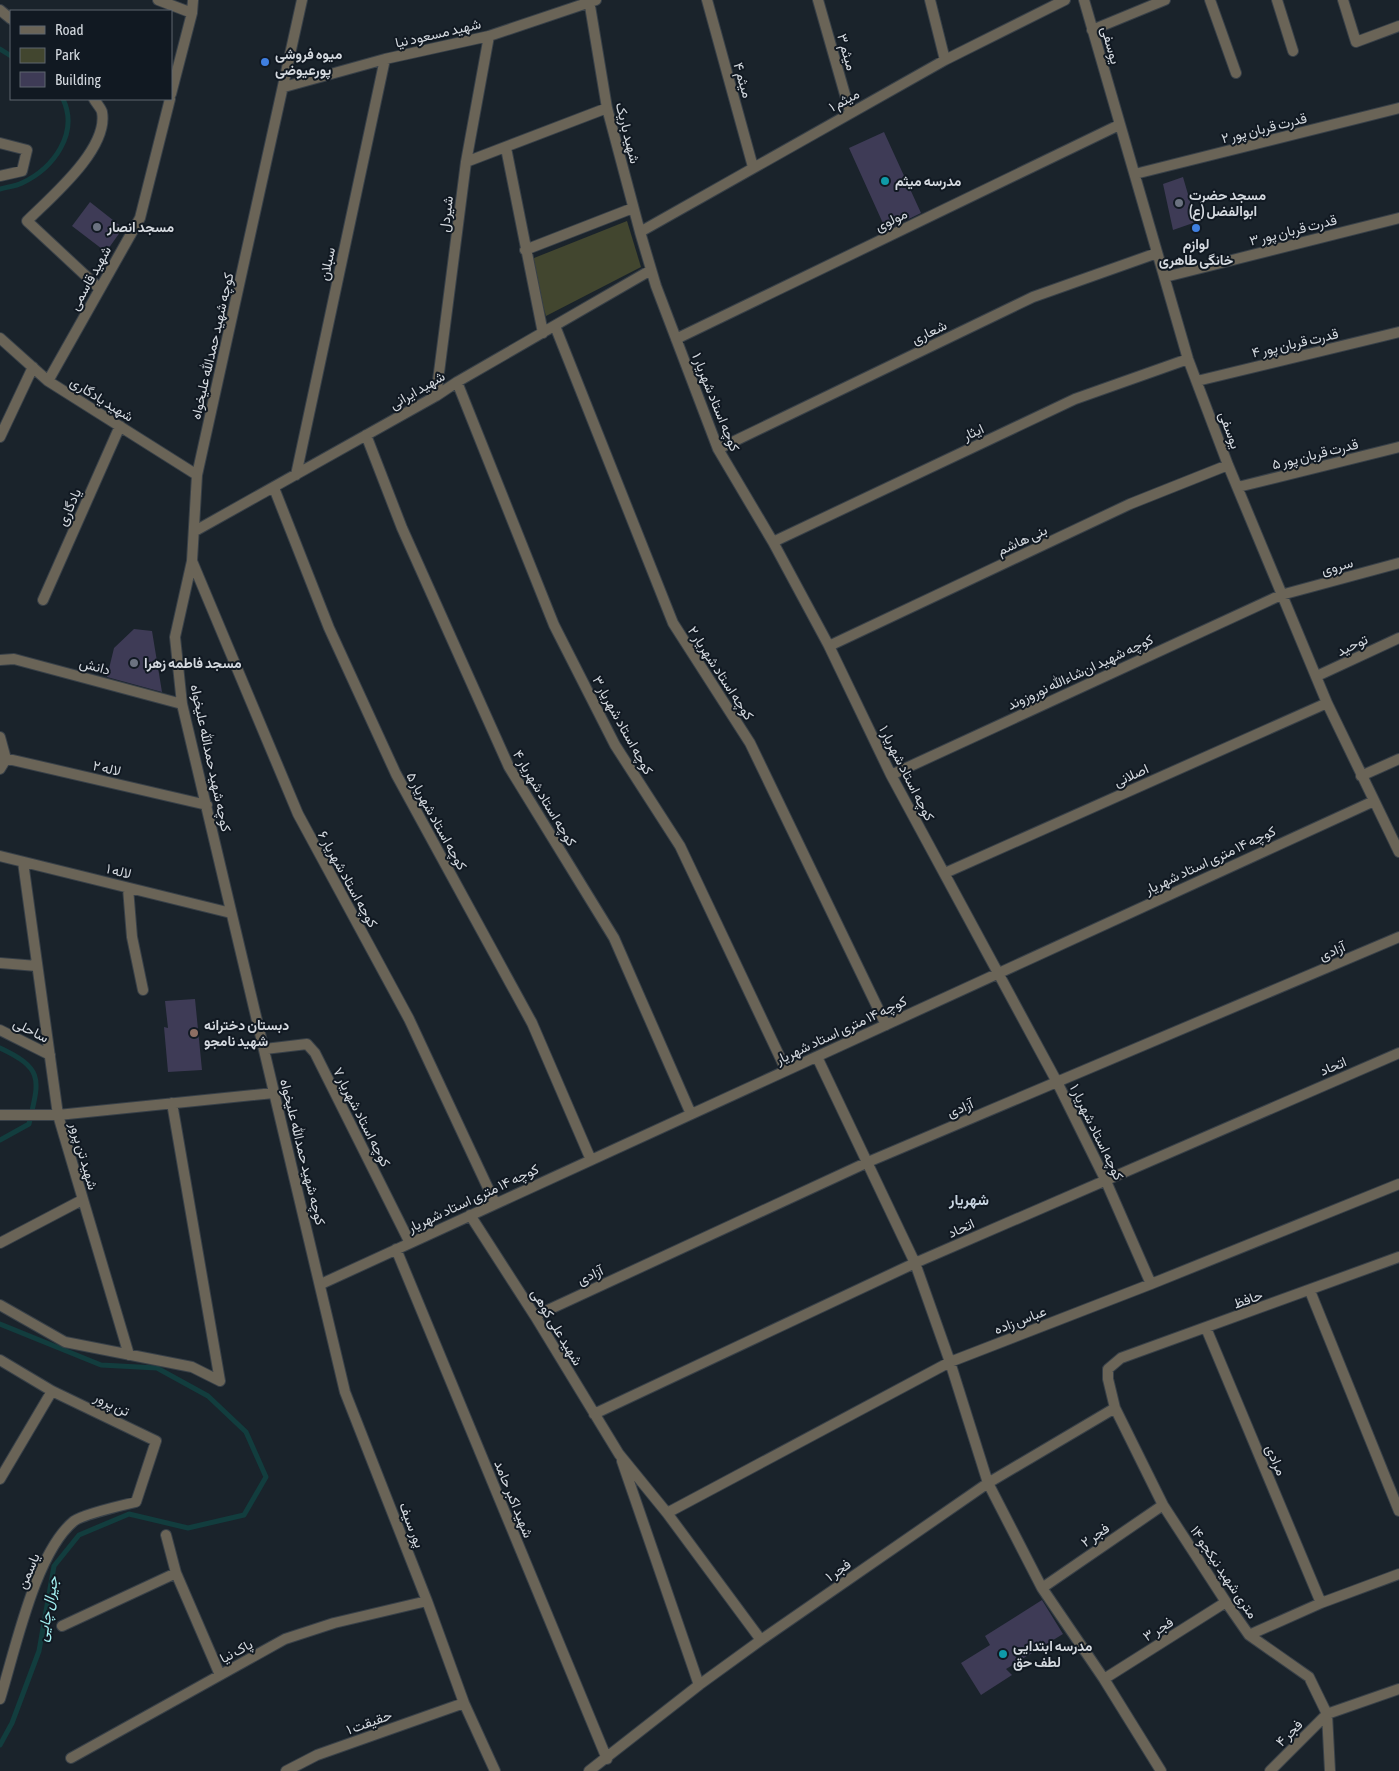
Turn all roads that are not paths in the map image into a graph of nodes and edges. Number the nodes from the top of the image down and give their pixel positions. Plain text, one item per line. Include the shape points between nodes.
1 (158, 0) edge
2 (193, 0) edge
3 (302, 0) edge
4 (707, 0) edge
5 (818, 0) edge
6 (930, 0) edge
7 (1065, 0) edge
8 (1084, 0) edge
9 (1165, 0) edge
10 (1210, 0) edge
11 (1277, 0) edge
12 (1343, 0) edge
13 (591, 1) edge
14 (192, 13) junction
15 (1399, 26) edge
16 (1092, 30) junction
17 (489, 36) junction
18 (1294, 51) dead end
19 (385, 60) junction
20 (945, 60) junction
21 (1236, 73) dead end
22 (284, 87) junction
23 (172, 90) edge
24 (95, 100) edge
25 (170, 100) edge
26 (607, 108) junction
27 (1399, 108) edge
28 (850, 112) junction
29 (1119, 125) junction
30 (0, 143) edge
31 (506, 148) junction
32 (466, 162) junction
33 (753, 167) junction
34 (1135, 174) junction
35 (0, 176) edge
36 (633, 208) junction
37 (1399, 218) edge
38 (640, 232) junction
39 (525, 250) junction
40 (1157, 253) junction
41 (651, 270) junction
42 (1165, 277) junction
43 (100, 289) junction
44 (555, 326) junction
45 (1399, 332) edge
46 (543, 333) junction
47 (0, 338) edge
48 (676, 339) junction
49 (1188, 359) junction
50 (32, 367) junction
51 (48, 381) junction
52 (1197, 381) junction
53 (458, 382) junction
54 (436, 396) junction
55 (120, 426) junction
56 (366, 434) junction
57 (0, 437) edge
58 (1399, 447) edge
59 (718, 449) junction
60 (1228, 465) junction
61 (196, 475) junction
62 (296, 475) junction
63 (1238, 487) junction
64 (274, 488) junction
65 (195, 531) junction
66 (773, 542) junction
67 (192, 561) junction
68 (1399, 563) edge
69 (1282, 594) junction
70 (43, 600) dead end
71 (1399, 638) edge
72 (829, 646) junction
73 (0, 660) edge
74 (1317, 676) junction
75 (1328, 702) junction
76 (182, 704) junction
77 (0, 738) edge
78 (3, 758) edge
79 (1399, 759) edge
80 (0, 769) edge
81 (891, 775) junction
82 (1361, 776) junction
83 (1374, 801) junction
84 (207, 805) junction
85 (1399, 852) edge
86 (0, 856) edge
87 (23, 862) junction
88 (945, 873) junction
89 (128, 888) junction
90 (231, 913) junction
91 (1399, 937) edge
92 (0, 964) edge
93 (38, 966) junction
94 (999, 972) junction
95 (143, 990) dead end
96 (886, 1025) junction
97 (0, 1030) edge
98 (265, 1049) junction
99 (1399, 1053) edge
100 (50, 1055) junction
101 (817, 1057) junction
102 (786, 1070) junction
103 (1057, 1082) junction
104 (274, 1092) junction
105 (172, 1103) junction
106 (691, 1114) junction
107 (0, 1115) edge
108 (58, 1115) junction
109 (591, 1160) junction
110 (868, 1162) junction
111 (1105, 1179) junction
112 (1399, 1184) edge
113 (82, 1200) junction
114 (495, 1203) junction
115 (470, 1215) junction
116 (0, 1243) edge
117 (410, 1243) junction
118 (396, 1249) junction
119 (1399, 1257) edge
120 (915, 1263) junction
121 (321, 1284) junction
122 (1151, 1284) junction
123 (1310, 1291) junction
124 (0, 1305) edge
125 (535, 1316) junction
126 (1206, 1328) junction
127 (129, 1355) junction
128 (0, 1360) edge
129 (950, 1362) junction
130 (1108, 1369) joint
131 (52, 1391) junction
132 (1115, 1408) junction
133 (594, 1414) junction
134 (619, 1454) junction
135 (0, 1479) edge
136 (988, 1483) junction
137 (136, 1502) joint
138 (1163, 1505) junction
139 (1399, 1511) edge
140 (667, 1513) junction
141 (166, 1535) dead end
142 (176, 1574) junction
143 (1399, 1574) edge
144 (1042, 1588) junction
145 (427, 1602) junction
146 (1226, 1602) junction
147 (1320, 1603) junction
148 (62, 1626) dead end
149 (1249, 1635) junction
150 (761, 1640) junction
151 (220, 1675) junction
152 (1104, 1679) junction
153 (699, 1685) junction
154 (1399, 1689) edge
155 (0, 1699) edge
156 (464, 1703) junction
157 (1327, 1714) junction
158 (71, 1758) dead end
159 (607, 1759) junction
160 (286, 1771) edge
161 (495, 1771) edge
162 (590, 1771) edge
163 (1162, 1771) edge
164 (1270, 1771) edge
165 (1330, 1771) edge

1 - 14 street
2 - 14 street
3 - 22 street, کوچه شهید حمدالله علیخواه
4 - 33 street, میثم ۴
5 - 28 street, میثم ۳
6 - 20 street
7 - 20 street, میثم ۱
8 - 16 street, یوسفی
9 - 16 street
10 - 21 street
11 - 18 street
12 - 15 street via 1356,42
13 - 17 street, شهید مسعود نیا
13 - 26 street, شهید باریک
14 - 23 street
16 - 29 street, یوسفی
17 - 19 street, شهید مسعود نیا
17 - 32 street, شیردل
19 - 22 street, شهید مسعود نیا
19 - 62 street, سبلان
20 - 28 street, میثم ۱
22 - 61 street, کوچه شهید حمدالله علیخواه
24 - 43 street via 102,112 99,135 78,172 27,221
25 - 43 street, شهید قاسمی via 140,218
26 - 31 street
26 - 36 street, شهید باریک
27 - 34 street, قدرت قربان پور ۲
28 - 33 street, میثم ۱
29 - 34 street, یوسفی
29 - 48 street, مولوی
30 - 35 street via 27,150 22,171
31 - 32 street
31 - 39 street
32 - 54 street, شیردل
33 - 38 street, میثم ۱
34 - 40 street, یوسفی
36 - 38 street, شهید باریک
36 - 39 street
37 - 42 street, قدرت قربان پور ۳
38 - 41 street, شهید باریک
39 - 46 street
40 - 42 street, یوسفی
40 - 59 street, شعاری via 1033,297
41 - 44 street, شهید ایرانی
41 - 48 street, کوچه استاد شهریار ۱
42 - 49 street, یوسفی
43 - 51 street, شهید قاسمی
44 - 46 street, شهید ایرانی
44 - 96 street, کوچه استاد شهریار ۲ via 673,623 750,743
45 - 52 street, قدرت قربان پور ۴
46 - 53 street, شهید ایرانی
47 - 50 street, شهید یادگاری
48 - 59 street, کوچه استاد شهریار ۱
49 - 52 street, یوسفی
49 - 66 street, ایثار via 1075,399
50 - 51 street, شهید یادگاری
50 - 57 street
51 - 55 street, شهید یادگاری
52 - 60 street, یوسفی
53 - 54 street, شهید ایرانی
53 - 102 street, کوچه استاد شهریار ۳ via 554,625 615,745 680,846
54 - 56 street, شهید ایرانی
55 - 61 street, شهید یادگاری
55 - 70 street, یادگاری
56 - 62 street, شهید ایرانی
56 - 106 street, کوچه استاد شهریار ۴ via 402,528 509,768 614,938
58 - 63 street, قدرت قربان پور ۵
59 - 66 street, کوچه استاد شهریار ۱
60 - 63 street, یوسفی
60 - 72 street, بنی هاشم via 1130,504
61 - 65 street, کوچه شهید حمدالله علیخواه
62 - 64 street, شهید ایرانی
63 - 69 street, یوسفی
64 - 65 street, شهید ایرانی
64 - 109 street, کوچه استاد شهریار ۵ via 330,628 396,774 532,1023
65 - 67 street, کوچه شهید حمدالله علیخواه
66 - 72 street, کوچه استاد شهریار ۱
67 - 76 street, کوچه شهید حمدالله علیخواه via 176,637
67 - 114 street, کوچه استاد شهریار ۶ via 298,814 409,1019
68 - 69 street, سروی
69 - 74 street, یوسفی
69 - 81 street, کوچه شهید ان‌شاءالله نوروزوند
71 - 74 street, توحید
72 - 81 street, کوچه استاد شهریار ۱
73 - 76 street, دانش via 14,659
74 - 75 street, یوسفی
75 - 82 street, یوسفی
75 - 88 street, اصلانی
76 - 84 street, کوچه شهید حمدالله علیخواه
77 - 78 street
78 - 80 street
78 - 84 street, لاله ۲
79 - 82 street
81 - 88 street, کوچه استاد شهریار ۱
82 - 83 street, یوسفی
83 - 85 street, یوسفی
83 - 94 street, کوچه ۱۴ متری استاد شهریار
84 - 90 street, کوچه شهید حمدالله علیخواه
86 - 87 street, لاله ۱
87 - 89 street, لاله ۱
87 - 93 street
88 - 94 street, کوچه استاد شهریار ۱
89 - 90 street, لاله ۱
89 - 95 street via 132,937
90 - 98 street, کوچه شهید حمدالله علیخواه
91 - 103 street, آزادی
92 - 93 street
93 - 100 street
94 - 96 street, کوچه ۱۴ متری استاد شهریار
94 - 103 street, کوچه استاد شهریار ۱
96 - 101 street, کوچه ۱۴ متری استاد شهریار
97 - 100 street, ساحلی
98 - 104 street, کوچه شهید حمدالله علیخواه
98 - 117 street, کوچه استاد شهریار ۷ via 300,1043 307,1044 315,1053
99 - 111 street, اتحاد
100 - 108 street
101 - 102 street, کوچه ۱۴ متری استاد شهریار
101 - 110 street
102 - 106 street, کوچه ۱۴ متری استاد شهریار
103 - 110 street, آزادی
103 - 111 street, کوچه استاد شهریار ۱
104 - 105 street, شهید تن پرور
104 - 121 street, کوچه شهید حمدالله علیخواه
105 - 108 street, شهید تن پرور
105 - 127 street via 220,1380 192,1367
106 - 109 street, کوچه ۱۴ متری استاد شهریار
107 - 108 street
108 - 113 street, شهید تن پرور
109 - 114 street, کوچه ۱۴ متری استاد شهریار
110 - 120 street
110 - 125 street, آزادی
111 - 120 street, اتحاد
111 - 122 street, کوچه استاد شهریار ۱
112 - 122 street, عباس زاده
113 - 116 street
113 - 127 street, شهید تن پرور
114 - 115 street, کوچه ۱۴ متری استاد شهریار
115 - 117 street, کوچه ۱۴ متری استاد شهریار
115 - 125 street, شهید علی کوهی
117 - 118 street, کوچه ۱۴ متری استاد شهریار
118 - 121 street, کوچه ۱۴ متری استاد شهریار
118 - 159 street, شهید اکبر حامد
119 - 123 street, حافظ
120 - 129 street
120 - 133 street, اتحاد
121 - 145 street, پور سیف via 345,1392
122 - 129 street, عباس زاده
123 - 126 street, حافظ
123 - 139 street
124 - 127 street via 65,1342
125 - 133 street, شهید علی کوهی
126 - 130 street, حافظ via 1121,1358
126 - 147 street, مرادی
128 - 131 street, تن پرور
129 - 136 street
129 - 140 street, عباس زاده
130 - 132 street, ۱۴ متری شهید نیکجو
131 - 135 street
131 - 137 street, تن پرور via 156,1441
132 - 136 street, فجر ۱
132 - 138 street, ۱۴ متری شهید نیکجو
133 - 134 street, شهید علی کوهی
134 - 140 street, شهید علی کوهی
134 - 153 street, شهید علی کوهی
136 - 144 street
136 - 150 street, فجر ۱
137 - 155 street, یاسمن via 75,1520 55,1545 37,1580
138 - 144 street, فجر ۲
138 - 146 street, ۱۴ متری شهید نیکجو
140 - 150 street, شهید علی کوهی
141 - 142 street
142 - 148 street
142 - 151 street
143 - 147 street
144 - 152 street
145 - 151 street, پاک نیا via 334,1623 286,1640
145 - 156 street, پور سیف
146 - 149 street, ۱۴ متری شهید نیکجو
146 - 152 street, فجر ۳
147 - 149 street
149 - 157 street, ۱۴ متری شهید نیکجو via 1309,1677
150 - 153 street, فجر ۱
151 - 158 street, پاک نیا
152 - 163 street
153 - 159 street, فجر ۱
154 - 157 street
156 - 160 street, حقیقت ۱ via 316,1755
156 - 161 street, پور سیف
157 - 164 street, فجر ۴
157 - 165 street, ۱۴ متری شهید نیکجو
159 - 162 street, فجر ۱

